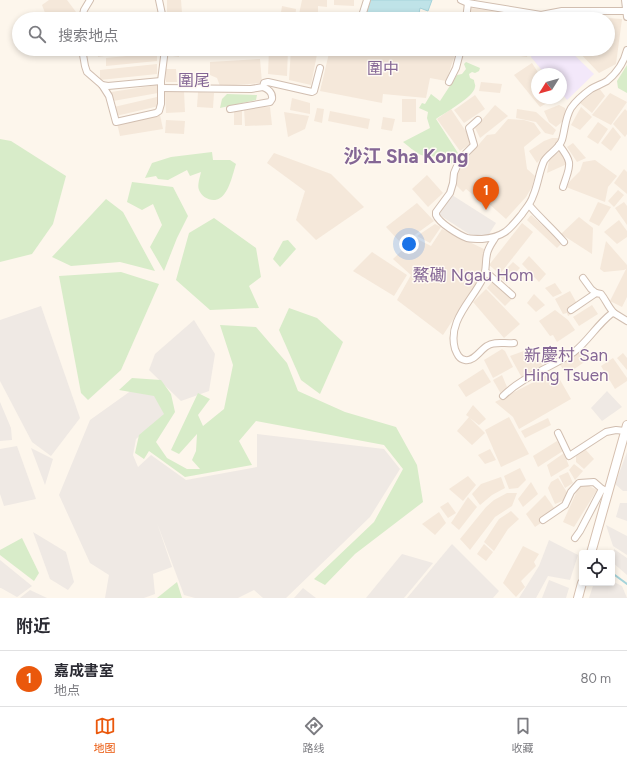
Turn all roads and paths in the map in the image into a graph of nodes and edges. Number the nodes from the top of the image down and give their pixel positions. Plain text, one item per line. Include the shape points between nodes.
1 (90, 0) edge
2 (159, 0) edge
3 (367, 0) edge
4 (462, 0) edge
5 (625, 0) edge
6 (468, 3) junction
7 (84, 12) edge
8 (162, 12) edge
9 (363, 12) edge
10 (467, 12) edge
11 (523, 12) edge
12 (557, 12) edge
13 (583, 12) edge
14 (615, 13) edge
15 (626, 14) edge
16 (627, 50) edge
17 (84, 56) edge
18 (164, 56) edge
19 (459, 56) edge
20 (320, 68) dead end
21 (161, 81) junction
22 (449, 82) dead end
23 (102, 85) junction
24 (262, 87) junction
25 (161, 88) junction
26 (230, 109) dead end
27 (478, 120) dead end
28 (559, 145) junction
29 (563, 186) dead end
30 (529, 205) junction
31 (495, 238) junction
32 (564, 242) dead end
33 (486, 272) junction
34 (583, 278) dead end
35 (596, 293) junction
36 (512, 295) dead end
37 (571, 310) dead end
38 (614, 313) junction
39 (627, 321) edge
40 (514, 342) dead end
41 (503, 396) dead end
42 (626, 428) edge
43 (558, 432) dead end
44 (605, 490) junction
45 (543, 520) dead end
46 (574, 538) dead end
47 (591, 550) edge
48 (581, 586) edge
49 (578, 598) edge

1 - 7 street
2 - 8 street
3 - 9 street
4 - 6 street
5 - 15 street
6 - 10 street
6 - 11 street
12 - 13 street
14 - 15 street
16 - 28 street via 613,76 591,89 572,108 566,118
17 - 23 street via 87,72
18 - 21 street
19 - 22 street
20 - 24 street via 313,92 268,82
21 - 23 street
21 - 25 street
23 - 25 street via 109,96 116,122 159,111
24 - 25 street
24 - 26 street via 272,93 270,102
27 - 31 street via 469,128 474,145 460,159 450,193 436,215 441,222 468,238
28 - 29 street via 569,157 570,165
28 - 30 street via 545,160
30 - 31 street via 507,231
30 - 32 street
31 - 33 street via 487,253
33 - 36 street
33 - 40 street via 456,323 454,339 457,353 461,359 468,360 473,359 489,345
34 - 35 street
35 - 37 street
35 - 38 street via 601,294 608,308
38 - 39 street
38 - 41 street via 607,317 575,351 522,381
42 - 43 street via 606,432 569,459
42 - 44 street
44 - 45 street via 594,482 579,483 565,505
44 - 46 street
44 - 47 street
48 - 49 street

